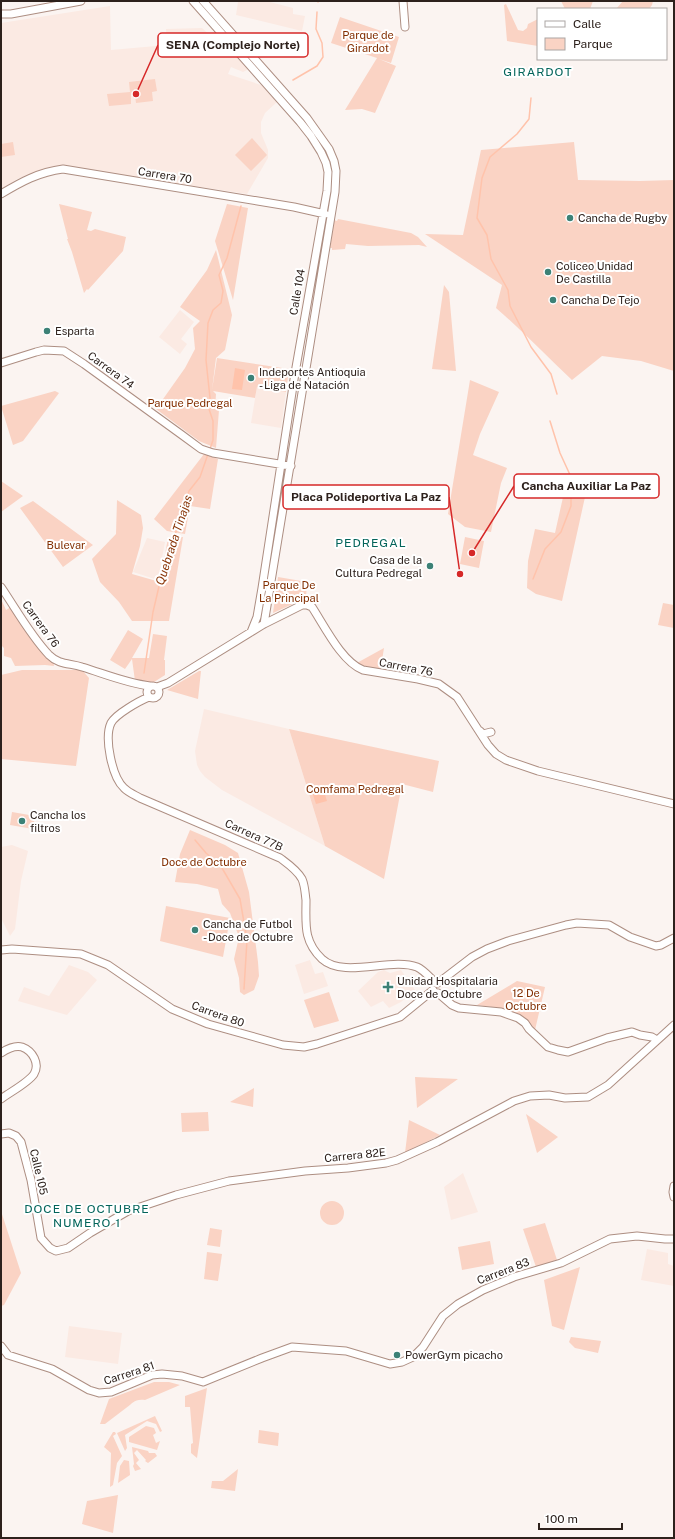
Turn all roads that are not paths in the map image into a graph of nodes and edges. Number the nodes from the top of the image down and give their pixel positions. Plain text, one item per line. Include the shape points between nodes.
1 (81, 1) edge
2 (193, 1) edge
3 (203, 1) edge
4 (403, 1) edge
5 (1, 14) edge
6 (405, 27) dead end
7 (1, 194) edge
8 (322, 213) junction
9 (331, 215) junction
10 (1, 363) edge
11 (281, 464) junction
12 (291, 466) junction
13 (1, 587) edge
14 (264, 624) junction
15 (250, 632) junction
16 (150, 692) junction
17 (480, 731) junction
18 (492, 732) dead end
19 (674, 804) edge
20 (674, 938) edge
21 (1, 950) edge
22 (436, 988) junction
23 (674, 1025) edge
24 (656, 1040) junction
25 (1, 1053) edge
26 (1, 1099) edge
27 (1, 1134) edge
28 (674, 1186) edge
29 (674, 1197) edge
30 (42, 1238) joint
31 (674, 1239) edge
32 (1, 1346) edge
33 (204, 1382) joint

1 - 5 street
2 - 8 street, Calle 104 via 300,122 321,152 328,176
3 - 9 street, Calle 104 via 301,111 329,149 336,171
4 - 6 street
7 - 8 street, Carrera 70 via 31,177 46,171 63,169
8 - 9 street, Carrera 70
8 - 11 street, Calle 104
9 - 12 street, Calle 104
10 - 11 street, Carrera 74 via 44,350 64,351 201,449
11 - 12 street, Carrera 74
11 - 15 street, Calle 104 via 258,610
12 - 14 street, Calle 104
13 - 16 street, Carrera 76 via 50,656 65,665 80,666 140,685
14 - 15 street, Carrera 76
14 - 17 street, Carrera 76 via 302,605 308,605 353,665 364,670 439,684 457,697
15 - 16 street, Carrera 76
16 - 22 street, Carrera 77B via 111,723 108,735 109,749 119,782 124,788 140,798 280,858 294,869 305,889 306,931 309,943 322,960 342,967 404,965 418,968 427,975
17 - 18 street via 483,734
17 - 19 street, Carrera 76 via 496,754 514,764
20 - 22 street via 656,946 630,937 609,925 577,922 536,932 472,957
21 - 22 street, Carrera 80 via 81,954 108,965 172,1009 208,1024 283,1046 304,1047 317,1044 400,1017
22 - 24 street via 446,1000 459,1008 501,1012 518,1018 548,1047 558,1050 568,1052 632,1032 652,1036
23 - 24 street, Carrera 82E
24 - 30 street, Carrera 82E via 595,1094 580,1098 530,1096 514,1101 397,1160 370,1166 305,1171 229,1182 176,1195 128,1212 68,1248 56,1251
25 - 26 street via 7,1049 22,1047 29,1051 37,1066 30,1079
27 - 30 street, Calle 105 via 9,1133 21,1142
28 - 29 street
31 - 33 street, Carrera 83 via 637,1236 610,1238 560,1263 483,1290 442,1316 423,1347 413,1357 402,1362 390,1364 346,1351 292,1348
32 - 33 street, Carrera 81 via 8,1355 52,1369 99,1393 111,1392 156,1374 171,1374

